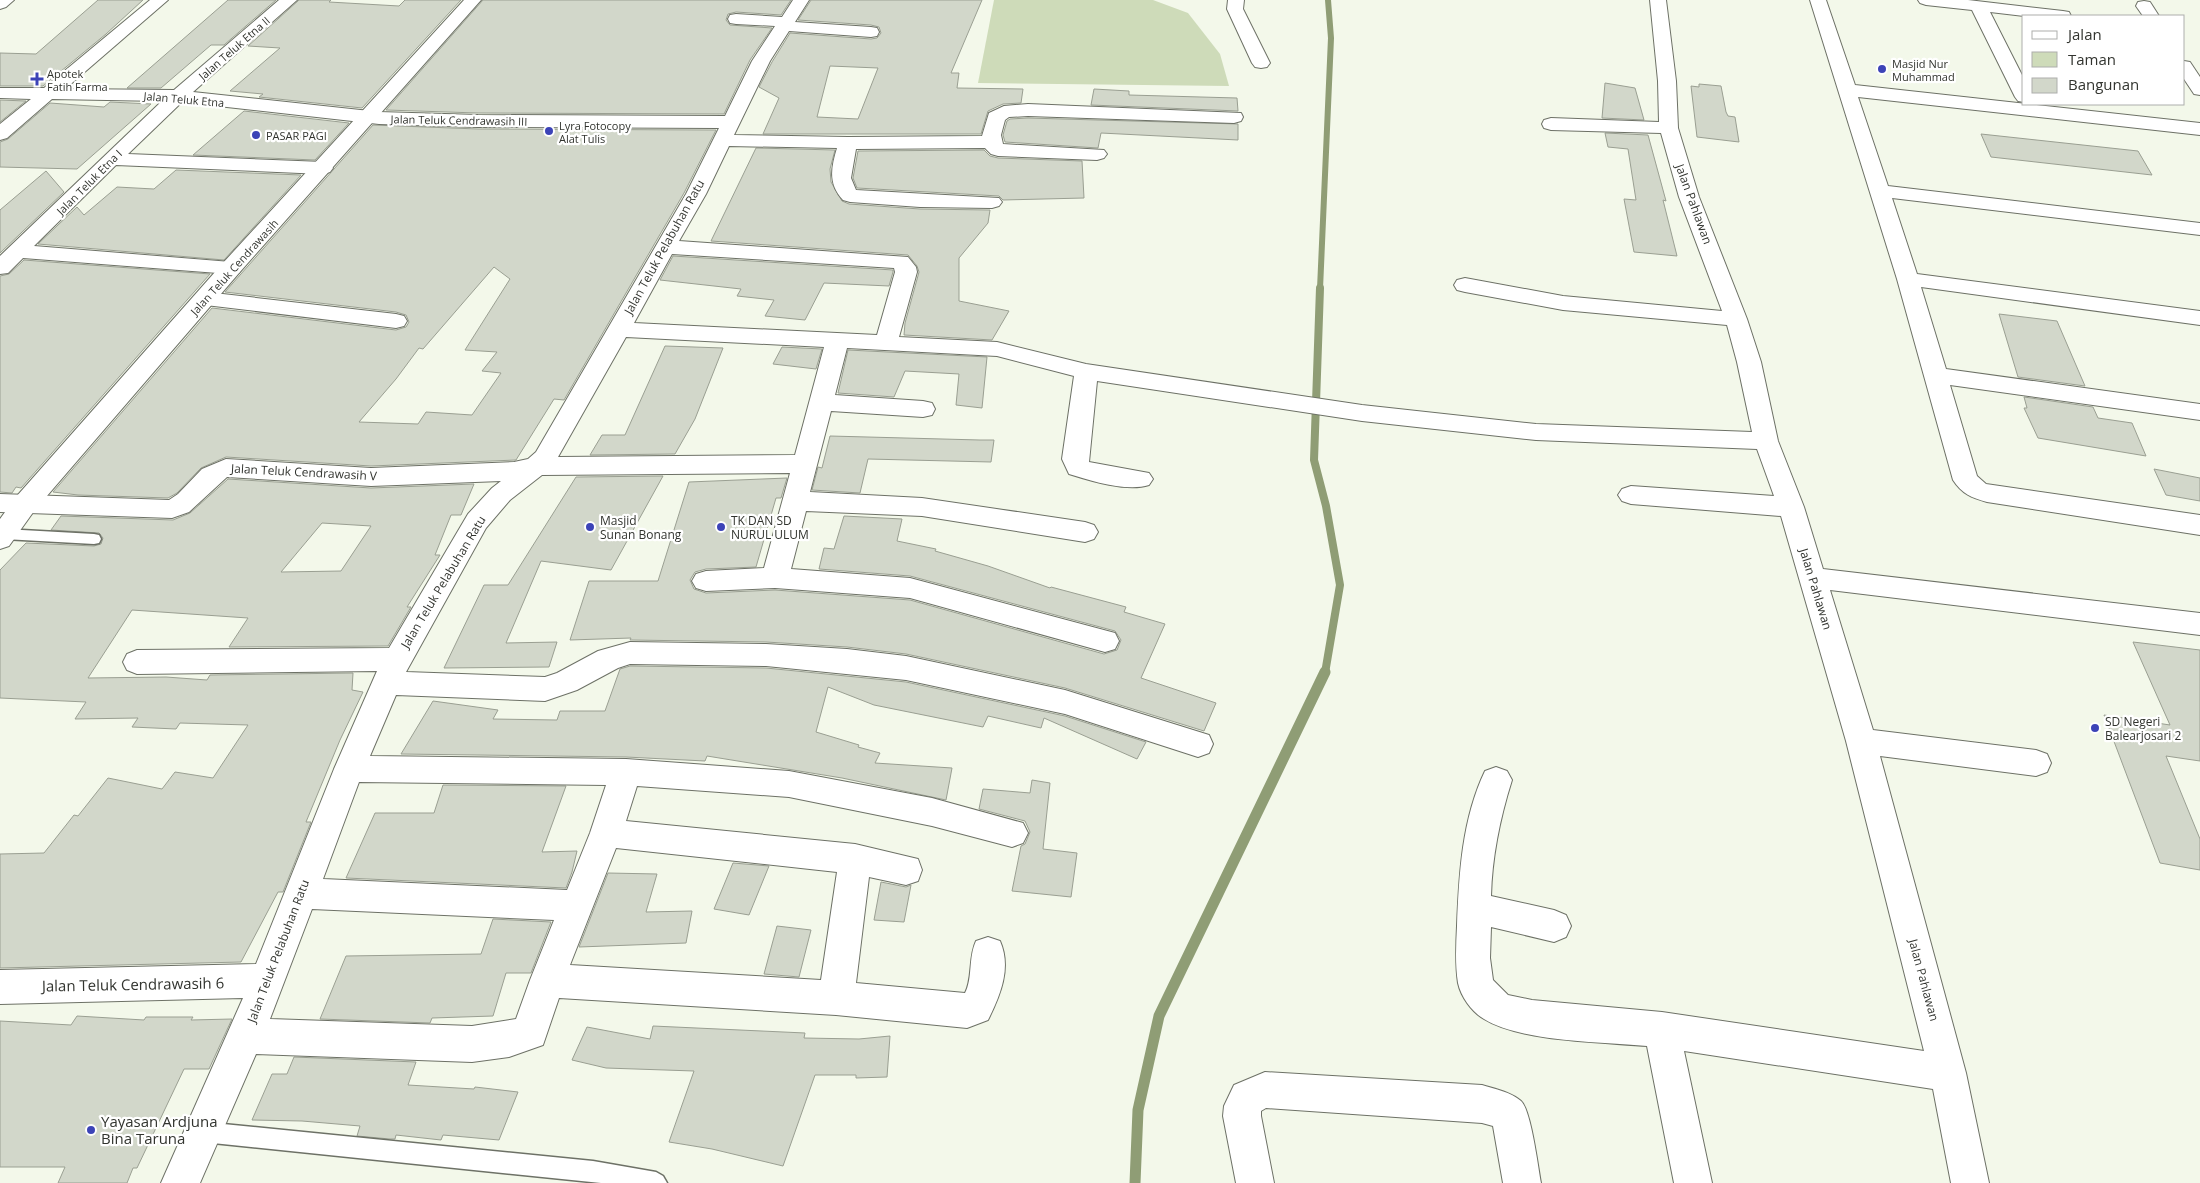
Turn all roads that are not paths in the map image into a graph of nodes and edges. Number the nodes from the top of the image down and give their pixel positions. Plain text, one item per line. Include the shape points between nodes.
1 (6, 0) edge
2 (160, 0) edge
3 (289, 0) edge
4 (473, 0) edge
5 (801, 0) edge
6 (1236, 0) edge
7 (1658, 0) edge
8 (1818, 0) edge
9 (1926, 0) edge
10 (0, 4) edge
11 (1978, 6) junction
12 (2054, 15) edge
13 (736, 19) dead end
14 (786, 24) junction
15 (871, 32) dead end
16 (1261, 63) dead end
17 (2185, 68) edge
18 (2200, 90) edge
19 (0, 93) edge
20 (48, 94) junction
21 (2022, 94) edge
22 (178, 96) junction
23 (1849, 96) junction
24 (2022, 104) edge
25 (2034, 105) edge
26 (1234, 117) dead end
27 (368, 118) junction
28 (1551, 124) dead end
29 (1669, 128) junction
30 (2200, 129) edge
31 (725, 132) junction
32 (0, 134) edge
33 (991, 142) junction
34 (848, 143) junction
35 (2200, 144) edge
36 (1097, 154) dead end
37 (111, 159) junction
38 (323, 168) junction
39 (1880, 191) junction
40 (992, 202) dead end
41 (2200, 229) edge
42 (666, 247) junction
43 (19, 251) junction
44 (0, 268) edge
45 (232, 268) junction
46 (1908, 280) junction
47 (1465, 285) dead end
48 (205, 299) junction
49 (2200, 318) edge
50 (1736, 319) junction
51 (396, 321) dead end
52 (618, 329) junction
53 (837, 341) junction
54 (886, 342) junction
55 (1086, 372) junction
56 (1936, 375) junction
57 (820, 402) junction
58 (923, 409) dead end
59 (2200, 412) edge
60 (1766, 441) junction
61 (804, 464) junction
62 (538, 466) junction
63 (1140, 479) dead end
64 (1631, 495) dead end
65 (794, 501) junction
66 (0, 503) edge
67 (25, 504) junction
68 (1791, 507) junction
69 (2200, 525) edge
70 (1085, 532) dead end
71 (2, 537) edge
72 (94, 539) dead end
73 (775, 578) junction
74 (1813, 578) junction
75 (706, 582) dead end
76 (2200, 624) edge
77 (1106, 641) dead end
78 (137, 662) dead end
79 (391, 671) junction
80 (1861, 741) junction
81 (1198, 744) dead end
82 (2036, 763) dead end
83 (349, 769) junction
84 (626, 772) junction
85 (1496, 780) dead end
86 (1012, 832) dead end
87 (606, 833) junction
88 (855, 859) junction
89 (906, 870) dead end
90 (300, 893) junction
91 (577, 906) junction
92 (1474, 908) junction
93 (1554, 926) dead end
94 (988, 953) dead end
95 (547, 980) junction
96 (265, 981) junction
97 (0, 987) edge
98 (836, 998) junction
99 (1662, 1030) junction
100 (246, 1036) junction
101 (1948, 1073) junction
102 (203, 1132) junction
103 (180, 1183) edge
104 (656, 1183) edge
105 (1256, 1183) edge
106 (1522, 1183) edge
107 (1693, 1183) edge
108 (1970, 1183) edge

1 - 10 main road
2 - 20 main road
3 - 22 main road, Jalan Teluk Etna II
4 - 27 main road, Jalan Teluk Cendrawasih
5 - 14 main road, Jalan Teluk Pelabuhan Ratu
6 - 16 main road via 1235,9
7 - 29 main road, Jalan Pahlawan
8 - 23 main road
9 - 11 main road
11 - 12 main road
11 - 21 main road
13 - 14 main road
14 - 15 main road
14 - 31 main road, Jalan Teluk Pelabuhan Ratu via 761,61
17 - 18 main road
19 - 20 main road, Jalan Teluk Etna
20 - 22 main road, Jalan Teluk Etna
20 - 32 main road
22 - 27 main road, Jalan Teluk Etna
22 - 37 main road, Jalan Teluk Etna I
23 - 24 main road
23 - 35 main road
23 - 39 main road
25 - 30 main road
26 - 33 main road via 1004,112 996,116
27 - 31 main road, Jalan Teluk Cendrawasih III
27 - 38 main road, Jalan Teluk Cendrawasih
28 - 29 main road
29 - 50 main road, Jalan Pahlawan via 1690,197
31 - 34 main road, Jalan Teluk Cendrawasih III
31 - 42 main road, Jalan Teluk Pelabuhan Ratu
33 - 34 main road, Jalan Teluk Cendrawasih III
33 - 36 main road via 1000,151
34 - 40 main road via 842,182 850,196
37 - 38 main road
37 - 43 main road, Jalan Teluk Etna I
38 - 45 main road, Jalan Teluk Cendrawasih
39 - 41 main road
39 - 46 main road
42 - 52 main road, Jalan Teluk Pelabuhan Ratu
42 - 54 main road via 900,262 906,272
43 - 44 main road, Jalan Teluk Etna I
43 - 45 main road
45 - 48 main road, Jalan Teluk Cendrawasih
46 - 49 main road
46 - 56 main road
47 - 50 main road via 1563,303
48 - 51 main road
48 - 67 main road, Jalan Teluk Cendrawasih
50 - 60 main road, Jalan Pahlawan
52 - 53 main road
52 - 62 main road, Jalan Teluk Pelabuhan Ratu
53 - 54 main road
53 - 57 main road
54 - 55 main road via 997,349
55 - 60 main road via 1362,413 1536,432
55 - 63 main road via 1075,460 1078,468
56 - 59 main road
56 - 69 main road via 1964,476 1968,484 1977,490
57 - 58 main road
57 - 61 main road
60 - 68 main road, Jalan Pahlawan
61 - 62 main road, Jalan Teluk Cendrawasih V
61 - 65 main road
62 - 67 main road, Jalan Teluk Cendrawasih V via 489,473 371,477 226,468 214,472 184,504 172,509
62 - 79 main road, Jalan Teluk Pelabuhan Ratu via 501,494 477,521
64 - 68 main road
65 - 70 main road via 922,507
65 - 73 main road
66 - 67 main road, Jalan Teluk Cendrawasih V
67 - 71 main road, Jalan Teluk Cendrawasih
68 - 74 main road, Jalan Pahlawan
71 - 72 lane
73 - 75 main road
73 - 77 main road via 910,588
74 - 76 main road
74 - 80 main road, Jalan Pahlawan
78 - 79 main road
79 - 81 main road via 545,689 568,682 630,653 847,660 906,668 1065,702
79 - 83 main road, Jalan Teluk Pelabuhan Ratu
80 - 82 main road
80 - 101 main road, Jalan Pahlawan
83 - 84 main road
83 - 90 main road, Jalan Teluk Pelabuhan Ratu
84 - 86 main road via 789,784 932,812
84 - 87 main road
85 - 92 main road via 1475,870
87 - 88 main road
87 - 91 main road
88 - 89 main road
88 - 98 main road
90 - 91 main road
90 - 96 main road, Jalan Teluk Pelabuhan Ratu
91 - 95 main road
92 - 93 main road
92 - 99 main road via 1474,975 1476,984 1489,1002 1508,1012 1532,1018
94 - 98 main road via 986,990 976,1008 971,1010
95 - 98 main road
95 - 100 main road via 530,1032 503,1041 472,1044
96 - 97 main road, Jalan Teluk Cendrawasih 6
96 - 100 main road, Jalan Teluk Pelabuhan Ratu
99 - 101 main road
99 - 107 main road
100 - 102 main road, Jalan Teluk Pelabuhan Ratu
101 - 108 main road, Jalan Pahlawan
102 - 103 main road, Jalan Teluk Pelabuhan Ratu
102 - 104 lane via 593,1171
105 - 106 main road via 1242,1111 1248,1098 1265,1090 1491,1106 1510,1116

